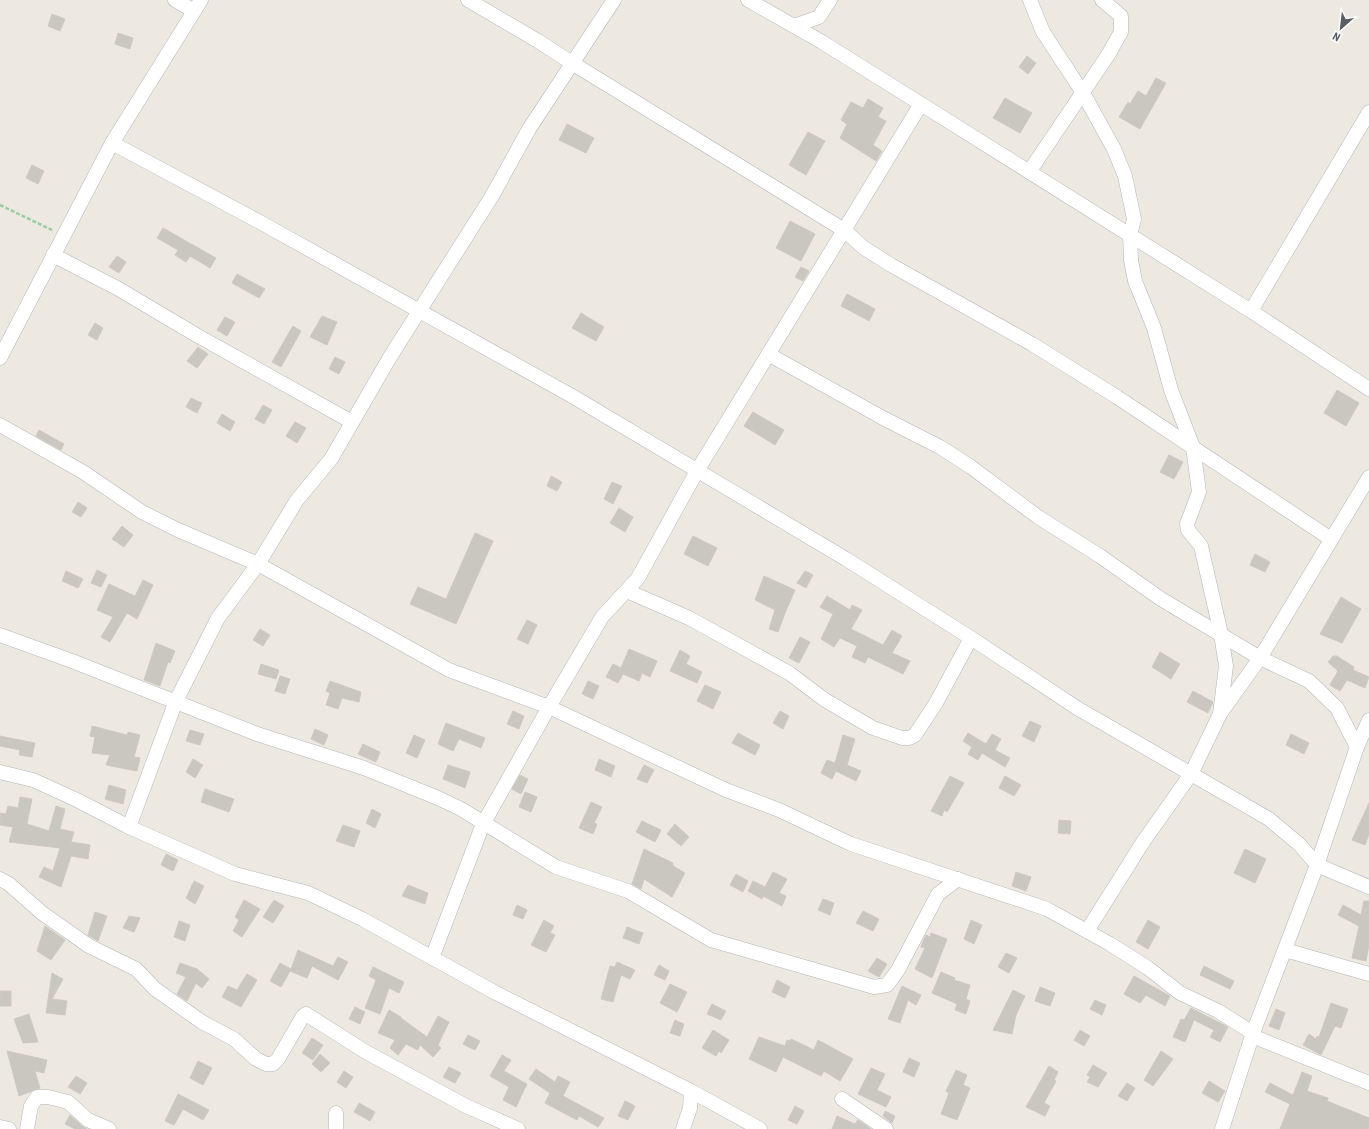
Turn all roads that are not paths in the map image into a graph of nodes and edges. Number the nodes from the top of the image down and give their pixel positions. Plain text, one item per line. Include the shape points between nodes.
1 (175, 0) edge
2 (468, 0) edge
3 (614, 0) edge
4 (748, 0) edge
5 (830, 0) edge
6 (1030, 0) edge
7 (1102, 0) edge
8 (198, 6) edge
9 (819, 17) junction
10 (794, 26) junction
11 (822, 42) junction
12 (572, 63) junction
13 (1082, 93) junction
14 (921, 104) junction
15 (1369, 112) edge
16 (112, 143) junction
17 (1029, 172) junction
18 (844, 230) junction
19 (1130, 235) junction
20 (53, 254) junction
21 (419, 310) junction
22 (1251, 311) junction
23 (768, 354) junction
24 (0, 358) edge
25 (1369, 389) edge
26 (352, 422) junction
27 (0, 425) edge
28 (1193, 447) junction
29 (697, 471) junction
30 (1369, 477) edge
31 (1331, 539) junction
32 (258, 564) junction
33 (627, 590) junction
34 (0, 634) edge
35 (1221, 634) junction
36 (971, 638) junction
37 (1260, 658) junction
38 (176, 701) junction
39 (548, 707) junction
40 (1220, 714) junction
41 (1369, 720) edge
42 (1357, 746) junction
43 (0, 772) edge
44 (1191, 774) junction
45 (483, 824) junction
46 (129, 827) junction
47 (1317, 865) junction
48 (0, 879) edge
49 (958, 879) junction
50 (1369, 887) edge
51 (1087, 931) junction
52 (1285, 950) junction
53 (432, 958) junction
54 (1369, 974) edge
55 (1253, 1034) junction
56 (1369, 1083) edge
57 (692, 1091) junction
58 (842, 1099) dead end
59 (336, 1113) dead end
60 (0, 1127) edge
61 (9, 1129) edge
62 (27, 1129) edge
63 (109, 1129) edge
64 (336, 1129) edge
65 (518, 1129) edge
66 (683, 1129) edge
67 (760, 1129) edge
68 (886, 1129) edge
69 (1222, 1129) edge

1 - 8 street
2 - 12 street
3 - 12 street
4 - 10 street
5 - 9 street
6 - 13 street via 1043,32
7 - 13 street via 1121,16 1121,32
8 - 16 street
9 - 10 street
9 - 11 street
10 - 11 street
11 - 14 street
12 - 18 street
12 - 21 street via 529,129 492,196
13 - 17 street
13 - 19 street via 1114,149 1125,176 1134,219
14 - 17 street
14 - 18 street
15 - 22 street
16 - 20 street
16 - 21 street
17 - 19 street
18 - 23 street
18 - 28 street via 864,248 891,265 1032,344
19 - 22 street
19 - 28 street via 1135,281 1154,328 1171,390
20 - 24 street
20 - 26 street
21 - 26 street
21 - 29 street via 572,396
22 - 25 street
23 - 29 street
23 - 35 street via 940,447 1038,517 1161,599
26 - 32 street via 331,458 297,500
27 - 32 street via 83,472 142,512
28 - 31 street
28 - 35 street via 1199,492 1187,524 1188,530 1201,546
29 - 33 street via 638,578
29 - 36 street via 839,555
30 - 31 street
31 - 37 street
32 - 38 street via 218,618
32 - 39 street via 449,670
33 - 36 street via 689,618 789,673 825,700 872,728 902,738 914,735 936,703
33 - 39 street via 602,617
34 - 38 street
35 - 37 street
35 - 40 street via 1226,666
36 - 44 street via 1077,708
37 - 40 street
37 - 42 street via 1309,681 1337,708
38 - 45 street via 257,734 364,768 438,798
38 - 46 street
39 - 45 street
39 - 49 street via 726,790 779,810 852,844
40 - 44 street
41 - 42 street
42 - 47 street
43 - 46 street via 33,780
44 - 47 street via 1269,819 1300,845
44 - 51 street via 1143,842
45 - 49 street via 556,867 628,892 711,940 874,987 887,985 898,970 938,894
45 - 53 street
46 - 53 street via 235,874 308,893 362,919
47 - 50 street
47 - 52 street
48 - 65 street via 89,946 136,969 155,989 202,1022 234,1039 266,1064 274,1064 306,1014 366,1052 466,1106
49 - 51 street via 1047,910
51 - 55 street via 1148,968 1180,993 1218,1011
52 - 54 street
52 - 55 street
53 - 57 street via 496,993
55 - 56 street
55 - 69 street
57 - 66 street
57 - 67 street
58 - 68 street
59 - 64 street
60 - 61 street
62 - 63 street via 31,1106 37,1097 48,1097 68,1102 88,1120

